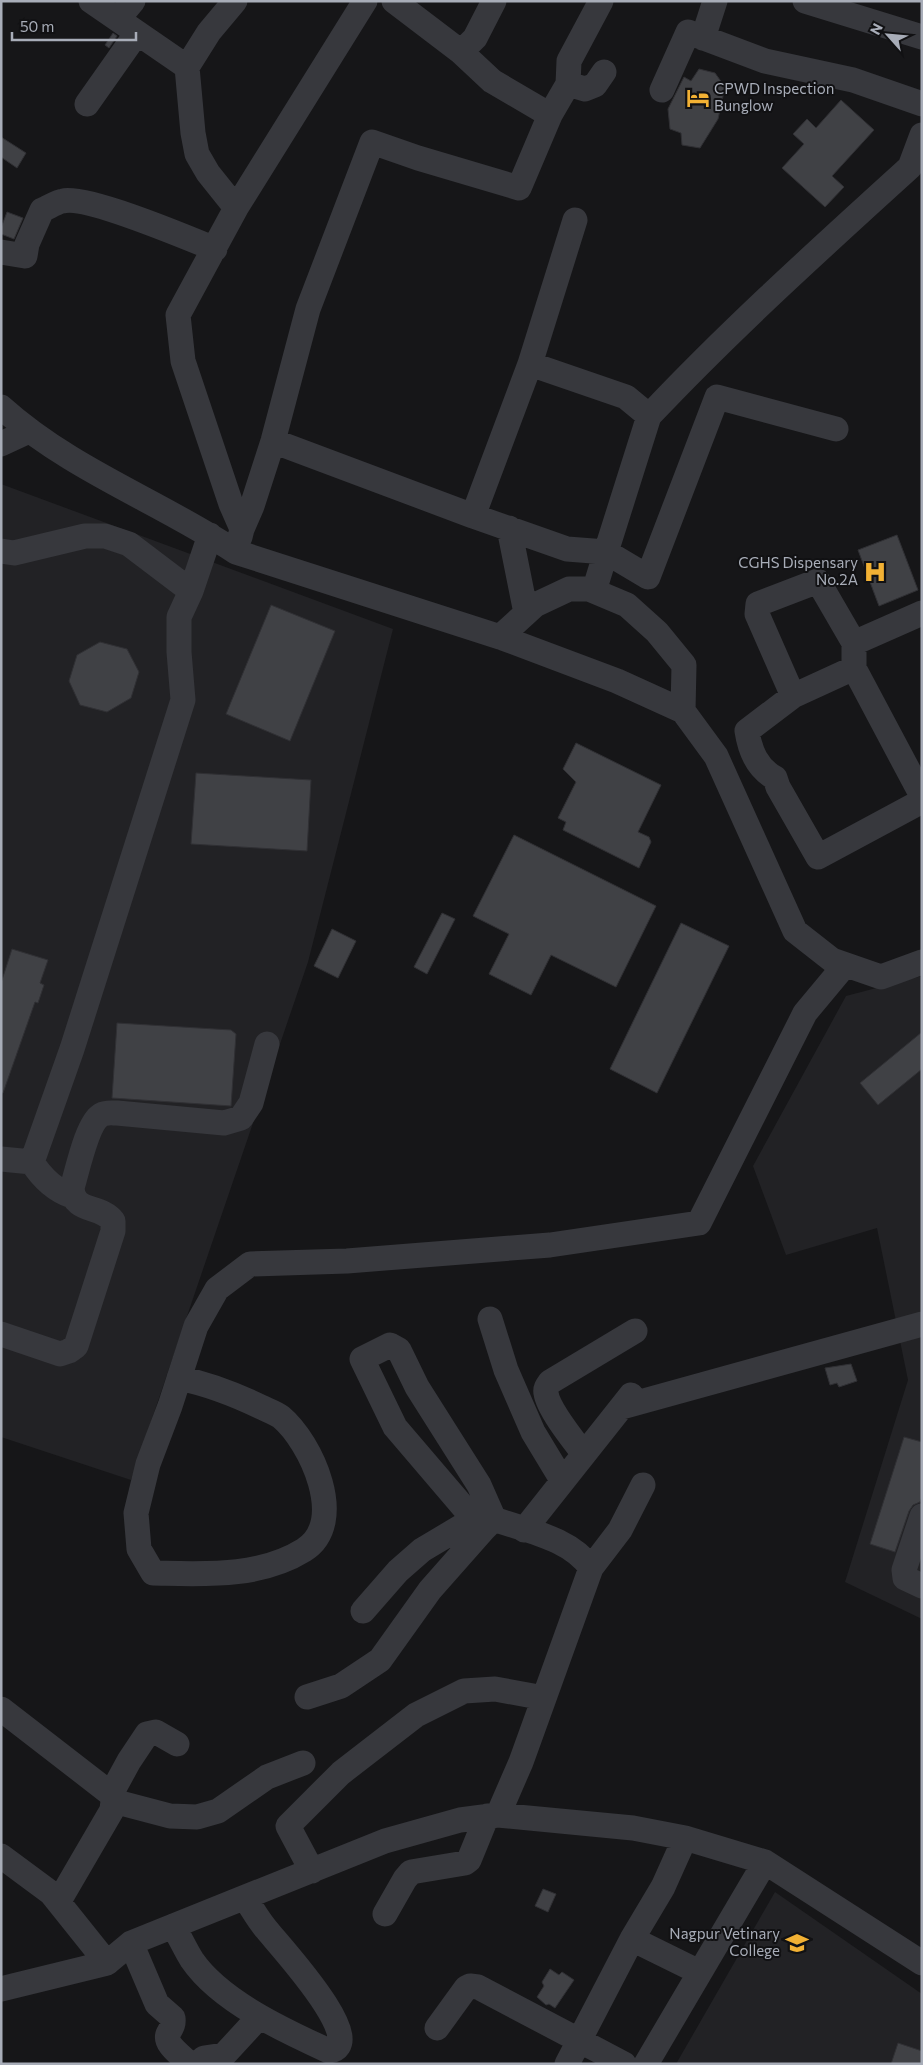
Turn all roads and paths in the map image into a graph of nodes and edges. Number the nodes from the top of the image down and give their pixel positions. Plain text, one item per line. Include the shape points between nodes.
1 (91, 1) edge
2 (235, 1) edge
3 (365, 1) edge
4 (394, 1) edge
5 (494, 1) edge
6 (601, 1) edge
7 (715, 1) edge
8 (805, 1) edge
9 (129, 18) edge
10 (922, 37) edge
11 (703, 38) junction
12 (461, 52) junction
13 (187, 67) junction
14 (604, 72) dead end
15 (568, 84) junction
16 (662, 90) dead end
17 (87, 104) dead end
18 (922, 104) edge
19 (550, 115) junction
20 (922, 135) edge
21 (236, 208) junction
22 (575, 220) dead end
23 (215, 248) junction
24 (1, 252) edge
25 (530, 364) junction
26 (1, 408) edge
27 (649, 416) junction
28 (836, 429) dead end
29 (30, 431) junction
30 (273, 441) junction
31 (1, 444) edge
32 (473, 516) junction
33 (509, 528) junction
34 (210, 534) junction
35 (239, 541) junction
36 (1, 551) edge
37 (606, 552) junction
38 (191, 591) junction
39 (594, 591) junction
40 (526, 613) junction
41 (922, 613) edge
42 (500, 637) junction
43 (854, 643) junction
44 (854, 668) junction
45 (793, 696) junction
46 (683, 711) junction
47 (922, 796) edge
48 (922, 801) edge
49 (922, 962) edge
50 (845, 965) junction
51 (268, 1044) dead end
52 (1, 1159) edge
53 (32, 1162) junction
54 (72, 1196) junction
55 (490, 1319) dead end
56 (922, 1324) edge
57 (635, 1330) dead end
58 (1, 1334) edge
59 (179, 1378) junction
60 (638, 1385) dead end
61 (622, 1406) junction
62 (584, 1454) junction
63 (562, 1480) junction
64 (643, 1485) dead end
65 (922, 1516) edge
66 (484, 1523) junction
67 (524, 1530) junction
68 (590, 1568) junction
69 (922, 1586) edge
70 (363, 1611) dead end
71 (307, 1697) dead end
72 (544, 1698) junction
73 (1, 1709) edge
74 (177, 1744) dead end
75 (303, 1762) dead end
76 (112, 1798) junction
77 (493, 1815) junction
78 (686, 1838) junction
79 (1, 1856) edge
80 (765, 1862) junction
81 (312, 1871) junction
82 (245, 1898) junction
83 (60, 1901) junction
84 (385, 1914) dead end
85 (173, 1926) junction
86 (632, 1939) junction
87 (131, 1943) junction
88 (107, 1963) junction
89 (922, 1963) edge
90 (699, 1972) junction
91 (1, 1989) edge
92 (259, 2017) junction
93 (437, 2028) dead end
94 (580, 2041) junction
95 (189, 2064) edge
96 (197, 2064) edge
97 (567, 2064) edge
98 (624, 2064) edge
99 (646, 2064) edge

1 - 9 street
2 - 13 street via 208,32
3 - 21 street
4 - 12 street
5 - 12 street via 475,38
6 - 15 street via 569,61
7 - 11 street
8 - 10 street
9 - 13 street
9 - 17 street
11 - 16 street via 688,32
11 - 18 street via 765,61 853,80
12 - 19 street via 492,81
13 - 21 street via 197,154
14 - 15 street via 595,85 585,89
15 - 19 street
19 - 30 street via 519,188 372,142 308,308
20 - 27 street via 910,167 699,362
21 - 23 street
22 - 25 street
23 - 24 street via 146,221 84,202 64,200 42,210 25,256
23 - 35 street via 178,315 183,361 231,504
25 - 27 street via 626,397
25 - 32 street
26 - 29 street
27 - 37 street
28 - 37 street via 717,397 648,577
29 - 31 street
29 - 34 street via 74,461
30 - 32 street
30 - 35 street
32 - 33 street
33 - 37 street via 567,549
33 - 40 street
34 - 35 street
34 - 38 street
35 - 42 street
36 - 38 street via 14,553 85,536 105,536 129,544
37 - 39 street
38 - 53 street via 179,617 183,700 72,1049
39 - 40 street via 569,590 535,605
39 - 46 street via 627,605 657,632 684,666
40 - 42 street
41 - 43 street
42 - 46 street via 617,681
43 - 44 street
43 - 45 street via 818,581 758,604 757,614
44 - 45 street
44 - 47 street
45 - 48 street via 747,731 753,756 765,772 775,778 818,857
46 - 50 street via 716,756 795,930 832,960
49 - 50 street via 881,977
50 - 59 street via 805,1013 699,1223 550,1245 347,1261 250,1264 218,1289 196,1326
51 - 54 street via 251,1104 241,1118 224,1123 117,1113 99,1116 92,1126
52 - 53 street
53 - 54 street via 39,1174 61,1192
54 - 58 street via 77,1203 109,1215 113,1221 113,1231 76,1346 60,1354
55 - 63 street via 506,1370 530,1424
56 - 61 street
57 - 62 street via 550,1382 546,1389 546,1396 565,1430
59 - 59 street via 236,1395 281,1416 306,1445 319,1475 325,1508 320,1532 306,1549 267,1567 219,1574 153,1573 139,1549 136,1513 148,1464
60 - 61 street
61 - 62 street
62 - 63 street
63 - 67 street
64 - 68 street via 620,1530
65 - 69 street via 904,1570 905,1578
66 - 66 street via 479,1485 417,1387 399,1350 390,1345 362,1359 395,1427
66 - 67 street
66 - 70 street via 422,1550 398,1571
66 - 71 street via 380,1660 341,1686
67 - 68 street via 565,1544
68 - 72 street
72 - 77 street via 521,1762
72 - 81 street via 495,1689 464,1691 416,1715 341,1773 288,1826
73 - 76 street
74 - 76 street via 156,1732 147,1734 129,1761
75 - 76 street via 266,1777 218,1811 197,1817 170,1816
76 - 83 street via 112,1810
77 - 78 street via 634,1828
77 - 81 street via 460,1820 385,1841
77 - 84 street via 469,1860 411,1872
78 - 80 street
78 - 86 street via 663,1887
79 - 83 street
80 - 89 street
80 - 90 street
81 - 82 street
82 - 85 street
82 - 92 street via 322,1998 335,2020 340,2040 338,2048 329,2051
83 - 88 street
85 - 87 street
85 - 92 street via 193,1961 209,1978
86 - 90 street
86 - 94 street
87 - 88 street
87 - 95 street via 157,2004 173,2018 168,2042
88 - 91 street
90 - 99 street
92 - 96 street via 224,2055 204,2058
93 - 94 street via 470,1986 478,1987
94 - 97 street
94 - 98 street

